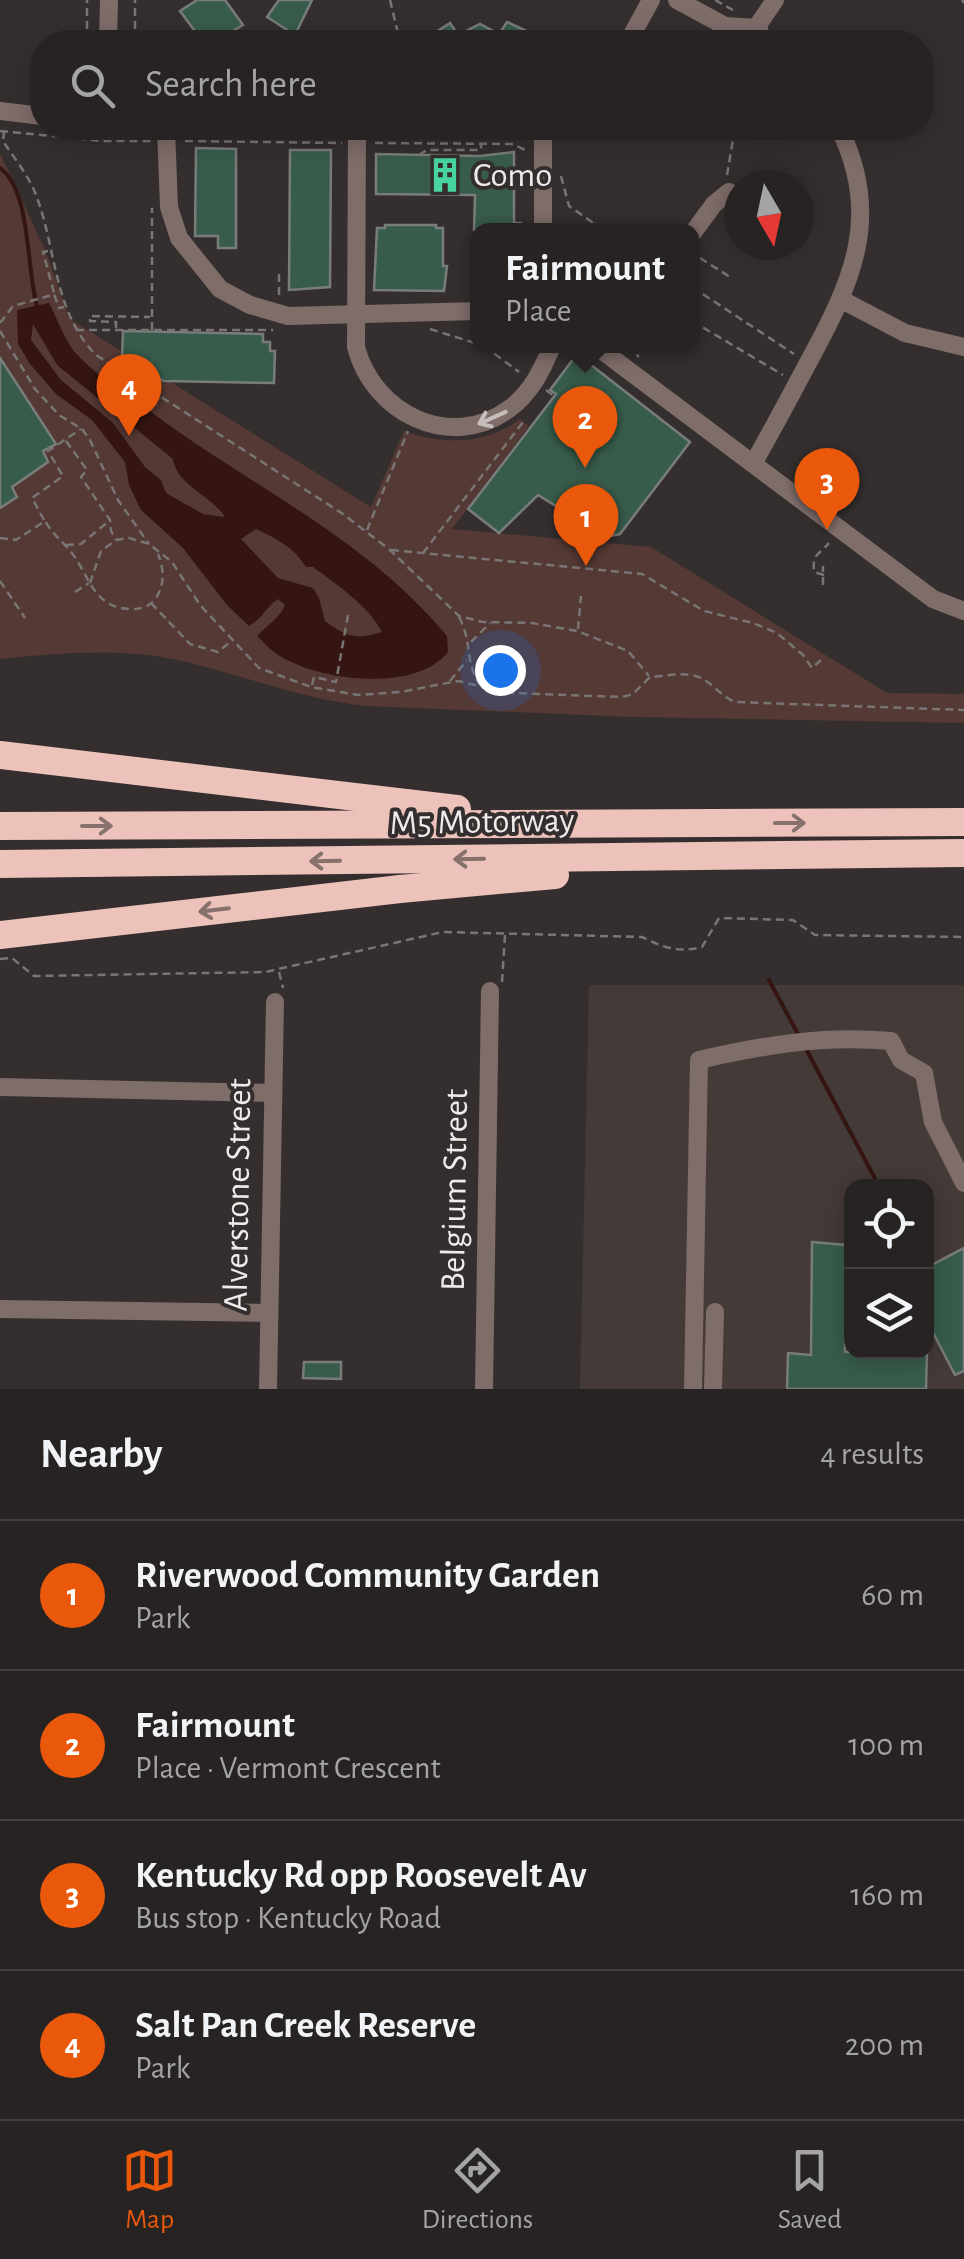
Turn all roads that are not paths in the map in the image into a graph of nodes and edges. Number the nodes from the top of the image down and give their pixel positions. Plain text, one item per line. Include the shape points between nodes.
1 (109, 0) edge
2 (639, 0) edge
3 (651, 0) edge
4 (677, 0) edge
5 (774, 0) edge
6 (640, 21) junction
7 (108, 30) edge
8 (635, 30) edge
9 (741, 30) edge
10 (761, 30) edge
11 (0, 112) edge
12 (30, 115) edge
13 (167, 140) edge
14 (357, 140) edge
15 (543, 140) edge
16 (844, 140) edge
17 (724, 196) edge
18 (544, 223) edge
19 (700, 223) edge
20 (842, 300) junction
21 (355, 314) junction
22 (470, 320) edge
23 (964, 347) edge
24 (549, 353) edge
25 (618, 353) edge
26 (754, 462) junction
27 (964, 612) edge
28 (0, 742) edge
29 (0, 755) edge
30 (121, 769) junction
31 (964, 822) edge
32 (693, 823) junction
33 (0, 826) edge
34 (964, 854) edge
35 (776, 856) junction
36 (0, 864) edge
37 (0, 935) edge
38 (490, 991) road end
39 (274, 1002) dead end
40 (0, 1087) edge
41 (272, 1093) junction
42 (964, 1183) edge
43 (0, 1310) edge
44 (270, 1312) junction
45 (715, 1312) dead end
46 (268, 1389) edge
47 (484, 1389) edge
48 (694, 1389) edge
49 (713, 1389) edge

1 - 7 street
2 - 6 street
3 - 6 street
4 - 9 street
5 - 10 street
6 - 8 street
11 - 12 street
13 - 21 street via 168,207 180,238 220,289 288,316
14 - 21 street
15 - 18 street
16 - 20 street via 860,216 854,268
17 - 19 street
20 - 23 street via 905,333
20 - 26 street
21 - 22 street
24 -> 21 street via 534,383 506,412 476,425 446,427 414,419 370,382 356,347
25 - 26 street
26 - 27 street via 933,599
28 - 30 highway
29 - 30 highway
30 - 32 highway via 358,800
32 -> 31 highway, M5 Motorway
33 -> 32 highway, M5 Motorway
34 - 35 highway, M5 Motorway
35 -> 36 highway, M5 Motorway
35 -> 37 highway via 400,889
38 - 47 street, Belgium Street
39 - 41 street, Alverstone Street
40 - 41 street
41 - 44 street, Alverstone Street
42 - 48 street via 933,1122 924,1073 901,1060 891,1041 778,1042 700,1060
43 - 44 street
44 - 46 street, Alverstone Street
45 - 49 street

